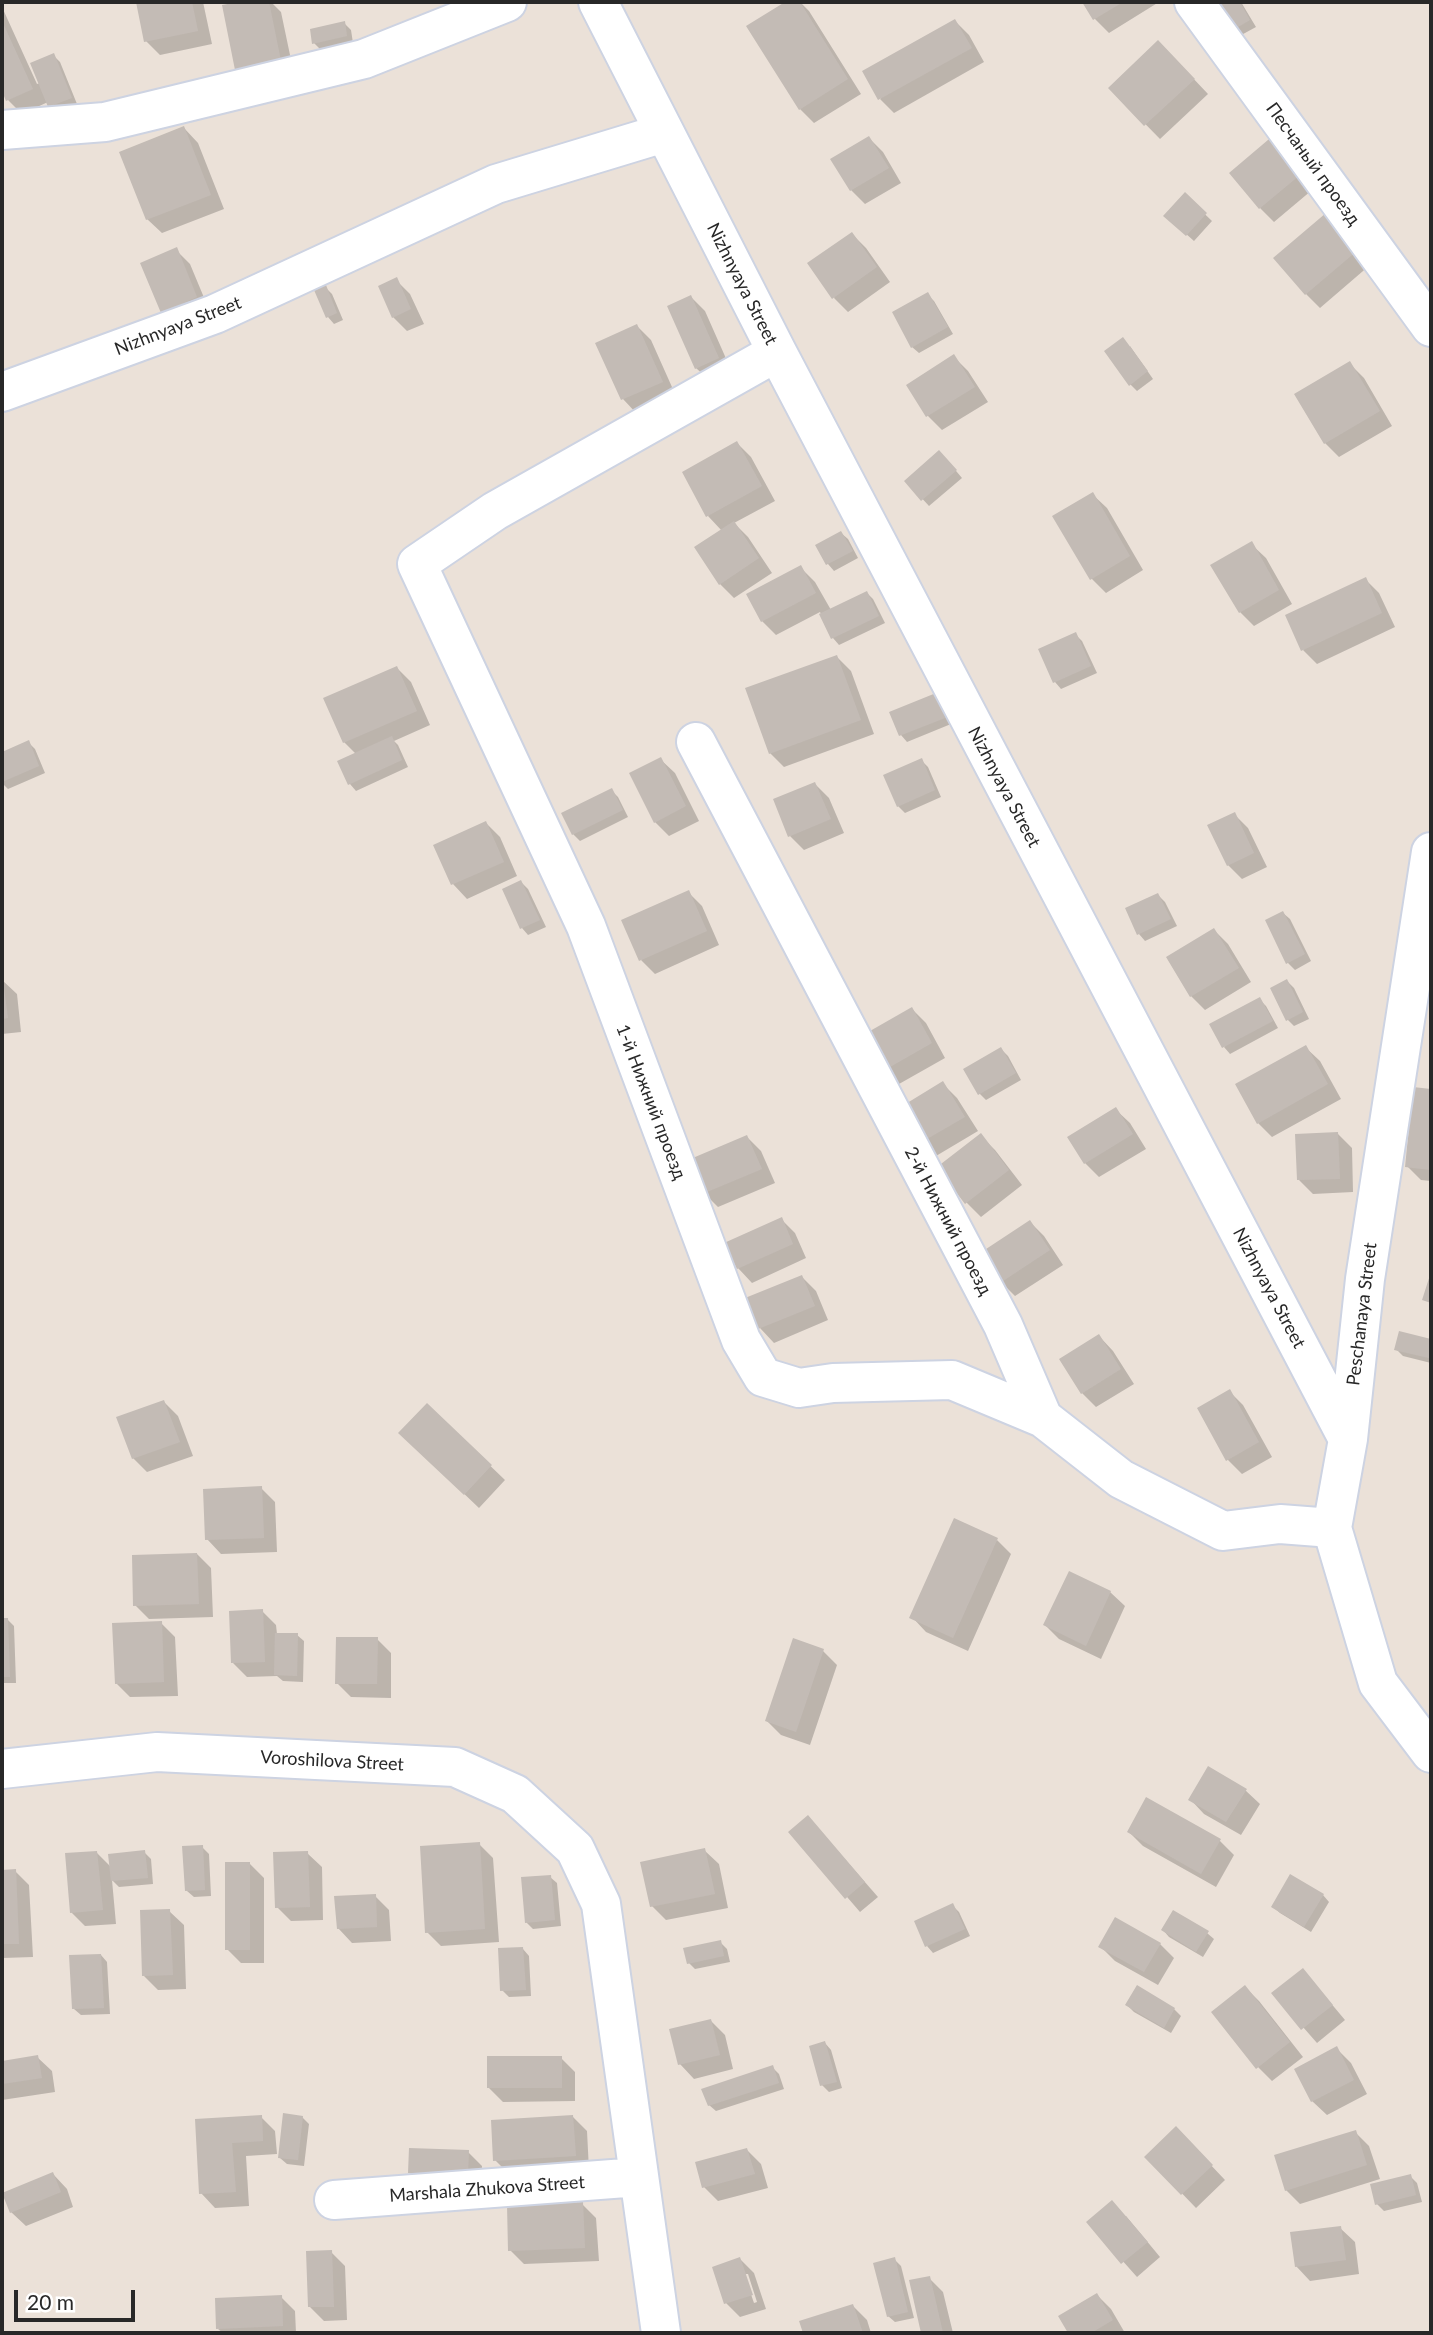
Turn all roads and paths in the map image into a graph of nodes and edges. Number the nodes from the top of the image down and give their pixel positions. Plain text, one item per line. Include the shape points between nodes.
1 (506, 2) edge
2 (597, 2) edge
3 (1194, 2) edge
4 (2, 130) edge
5 (664, 133) junction
6 (1431, 327) edge
7 (777, 352) junction
8 (2, 393) edge
9 (696, 741) dead end
10 (1431, 852) edge
11 (1043, 1418) junction
12 (1348, 1439) junction
13 (1332, 1528) junction
14 (1431, 1753) edge
15 (2, 1769) edge
16 (639, 2177) junction
17 (334, 2200) dead end
18 (662, 2333) edge

1 - 4 street via 364,59 105,122
2 - 5 street, Nizhnyaya Street
3 - 6 street, Песчаный проезд
5 - 7 street, Nizhnyaya Street
5 - 8 street, Nizhnyaya Street via 496,184 215,314
7 - 11 street, 1-й Нижний проезд via 495,512 417,564 586,926 741,1340 763,1377 799,1388 952,1380
7 - 12 street, Nizhnyaya Street
9 - 11 street, 2-й Нижний проезд via 1003,1325
10 - 12 street, Peschanaya Street via 1365,1279
11 - 13 street, 2-й Нижний проезд via 1121,1479 1223,1531 1280,1524
12 - 13 street, Peschanaya Street
13 - 14 street, Peschanaya Street via 1378,1683
15 - 16 street, Voroshilova Street via 157,1752 455,1767 515,1794 575,1849 601,1904
16 - 17 street, Marshala Zhukova Street
16 - 18 street

